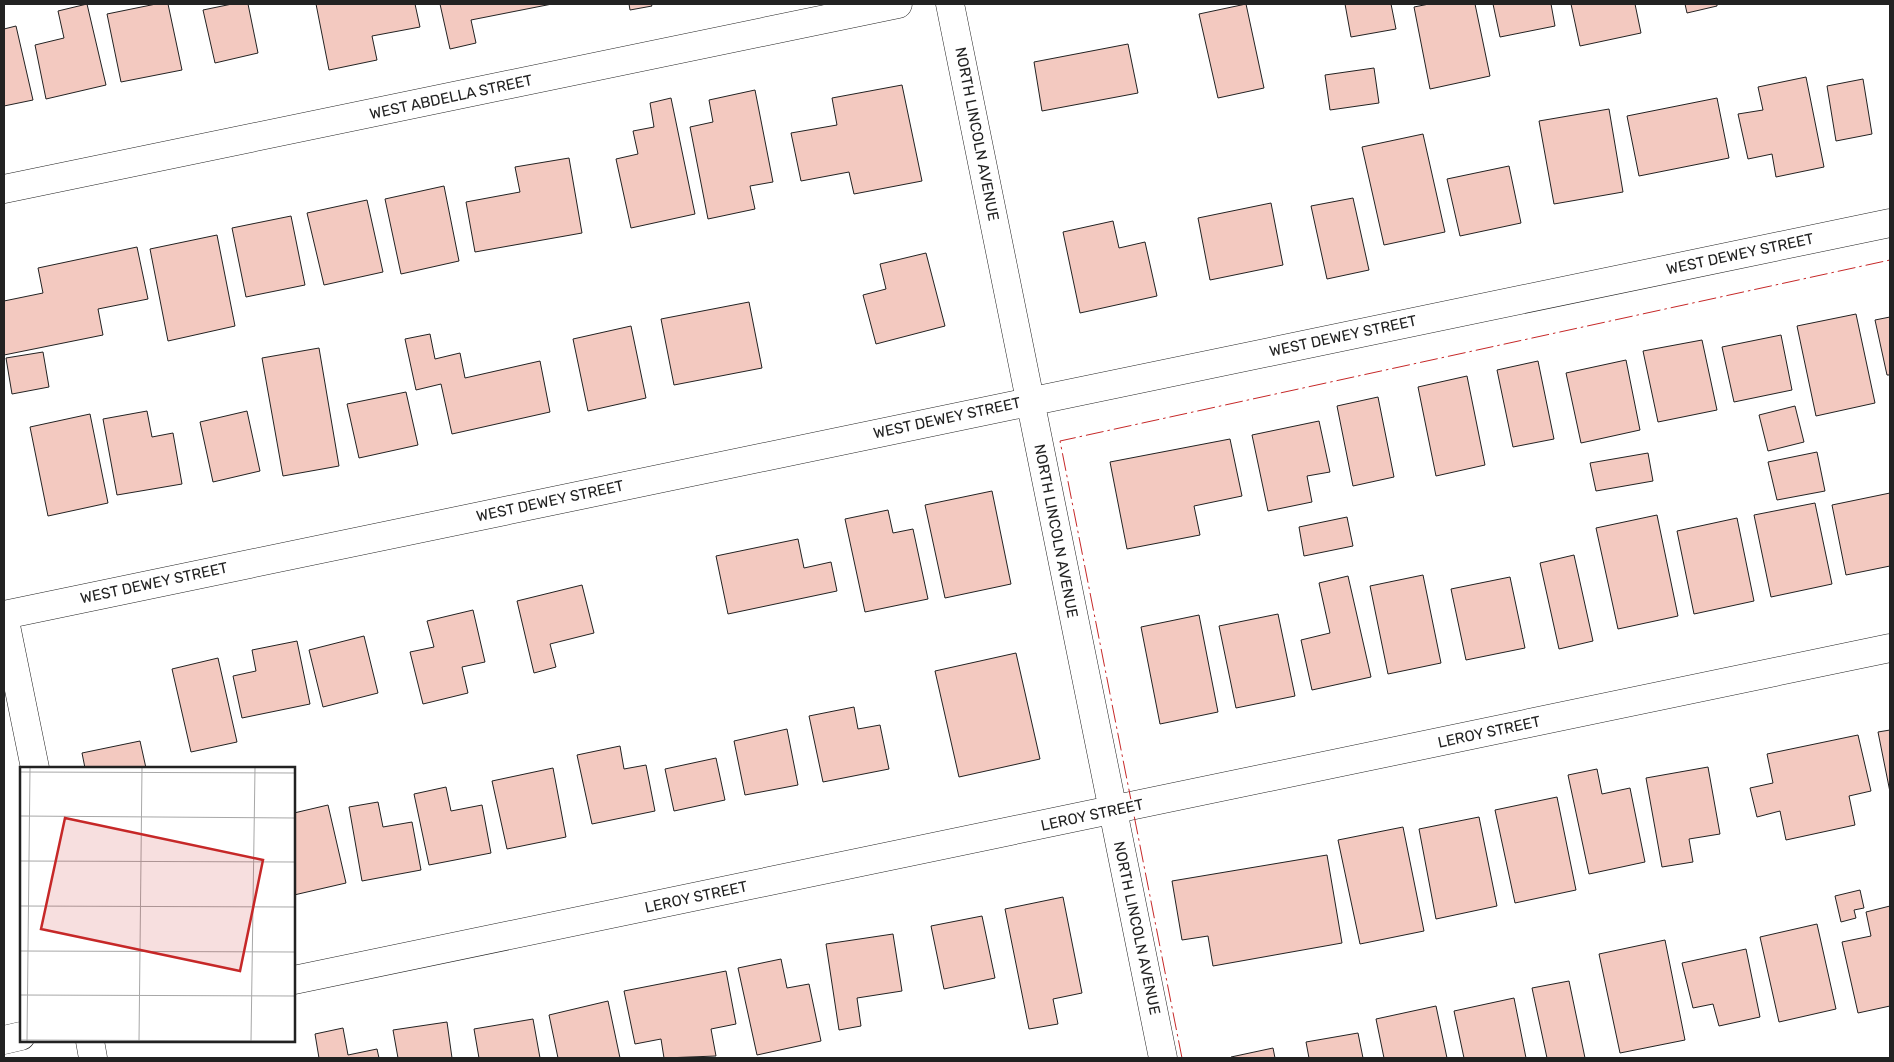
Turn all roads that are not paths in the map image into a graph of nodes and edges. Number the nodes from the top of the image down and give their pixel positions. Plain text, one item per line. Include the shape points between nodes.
1 (898, 4) edge
2 (950, 4) edge
3 (4, 189) edge
4 (1890, 223) edge
5 (1030, 401) junction
6 (4, 615) edge
7 (1890, 648) edge
8 (35, 767) edge
9 (1113, 811) junction
10 (295, 980) edge
11 (20, 1036) edge
12 (4, 1040) edge
13 (90, 1042) edge
14 (93, 1058) edge
15 (1163, 1058) edge

1 - 3 street, WEST ABDELLA STREET
2 - 5 street, NORTH LINCOLN AVENUE
4 - 5 street, WEST DEWEY STREET
5 - 6 street, WEST DEWEY STREET
5 - 9 street, NORTH LINCOLN AVENUE
6 - 8 street
7 - 9 street, LEROY STREET
9 - 10 street, LEROY STREET
9 - 15 street, NORTH LINCOLN AVENUE
11 - 12 street
13 - 14 street

